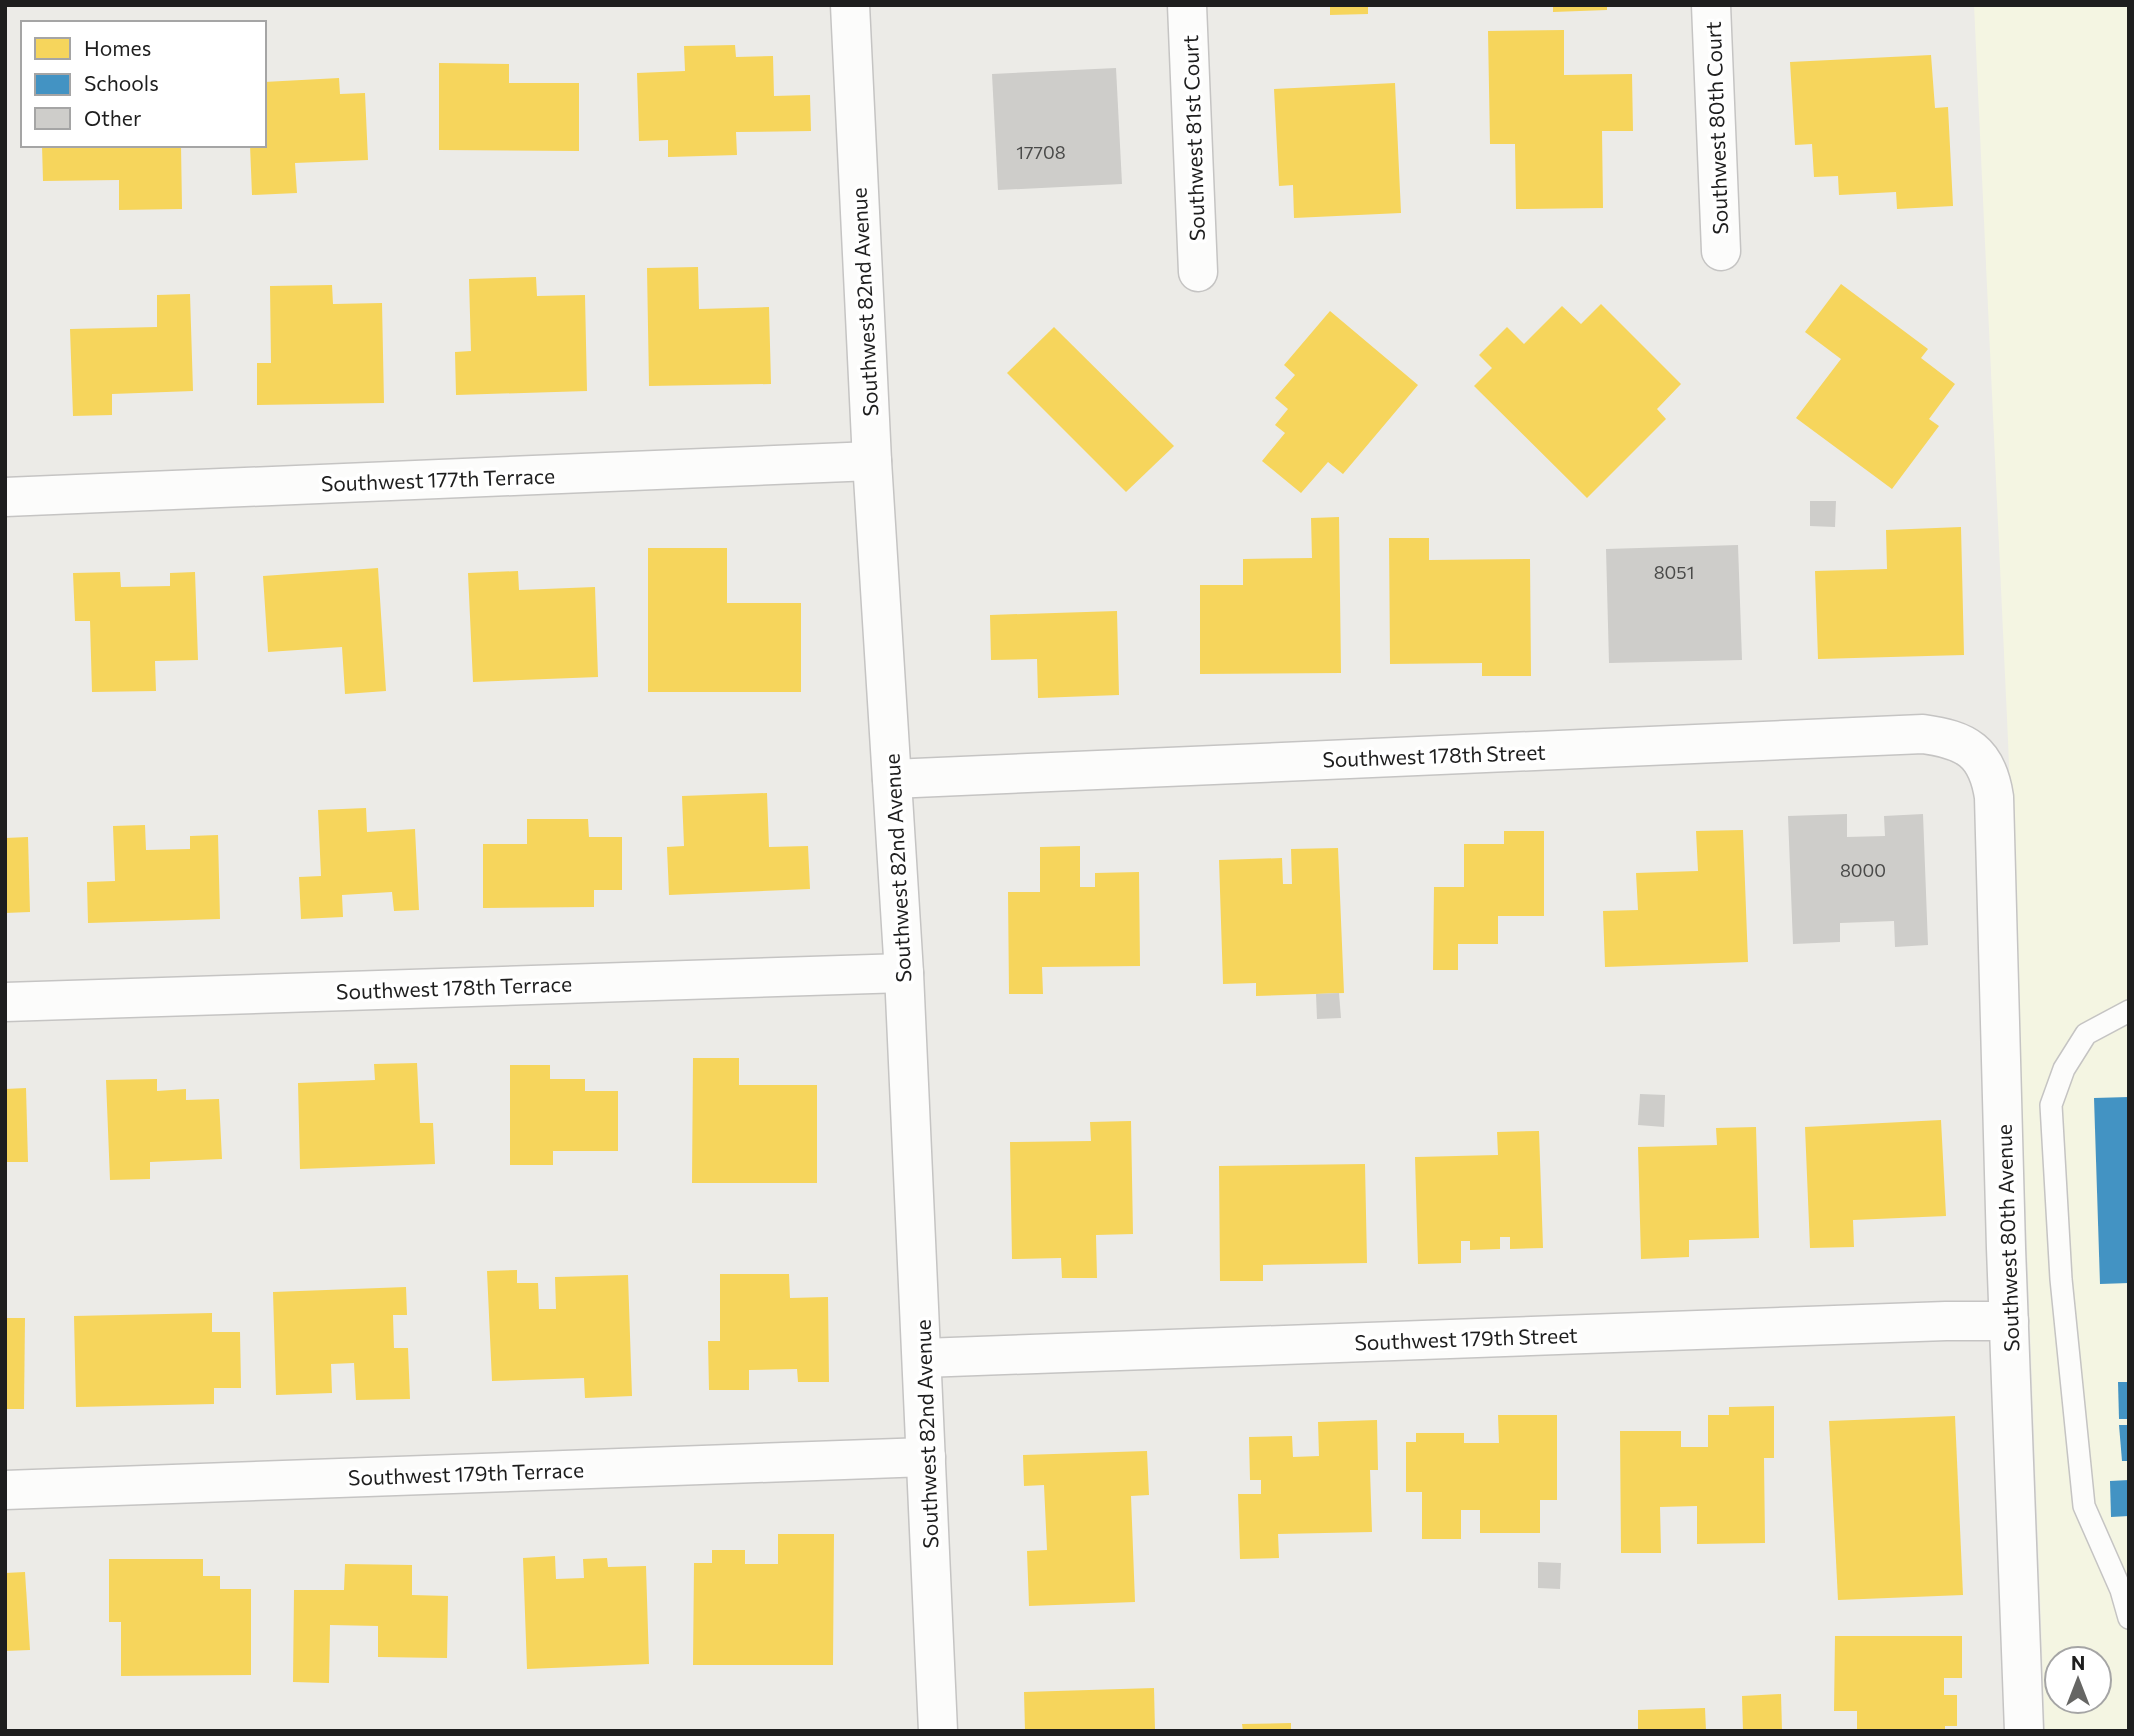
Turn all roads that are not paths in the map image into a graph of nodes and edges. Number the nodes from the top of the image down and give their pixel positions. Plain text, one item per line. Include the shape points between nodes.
1 (850, 5) edge
2 (1188, 5) edge
3 (1711, 5) edge
4 (1721, 251) dead end
5 (1198, 272) dead end
6 (872, 461) junction
7 (5, 497) edge
8 (1974, 749) joint
9 (892, 779) junction
10 (904, 973) junction
11 (5, 1002) edge
12 (2129, 1011) edge
13 (2009, 1321) junction
14 (923, 1359) junction
15 (926, 1457) junction
16 (5, 1490) edge
17 (2129, 1618) edge
18 (938, 1731) edge
19 (2024, 1731) edge

1 - 6 street, Southwest 82nd Avenue
2 - 5 street, Southwest 81st Court
3 - 4 street, Southwest 80th Court
6 - 7 street, Southwest 177th Terrace
6 - 9 street, Southwest 82nd Avenue
8 - 9 street, Southwest 178th Street via 1923,734
8 - 13 street, Southwest 80th Avenue via 1992,781 1994,797
9 - 10 street, Southwest 82nd Avenue
10 - 11 street, Southwest 178th Terrace
10 - 14 street, Southwest 82nd Avenue
12 - 17 lane via 2086,1034 2064,1069 2051,1105 2084,1506
13 - 14 street, Southwest 179th Street
13 - 19 street, Southwest 80th Avenue
14 - 15 street, Southwest 82nd Avenue
15 - 16 street, Southwest 179th Terrace
15 - 18 street, Southwest 82nd Avenue

